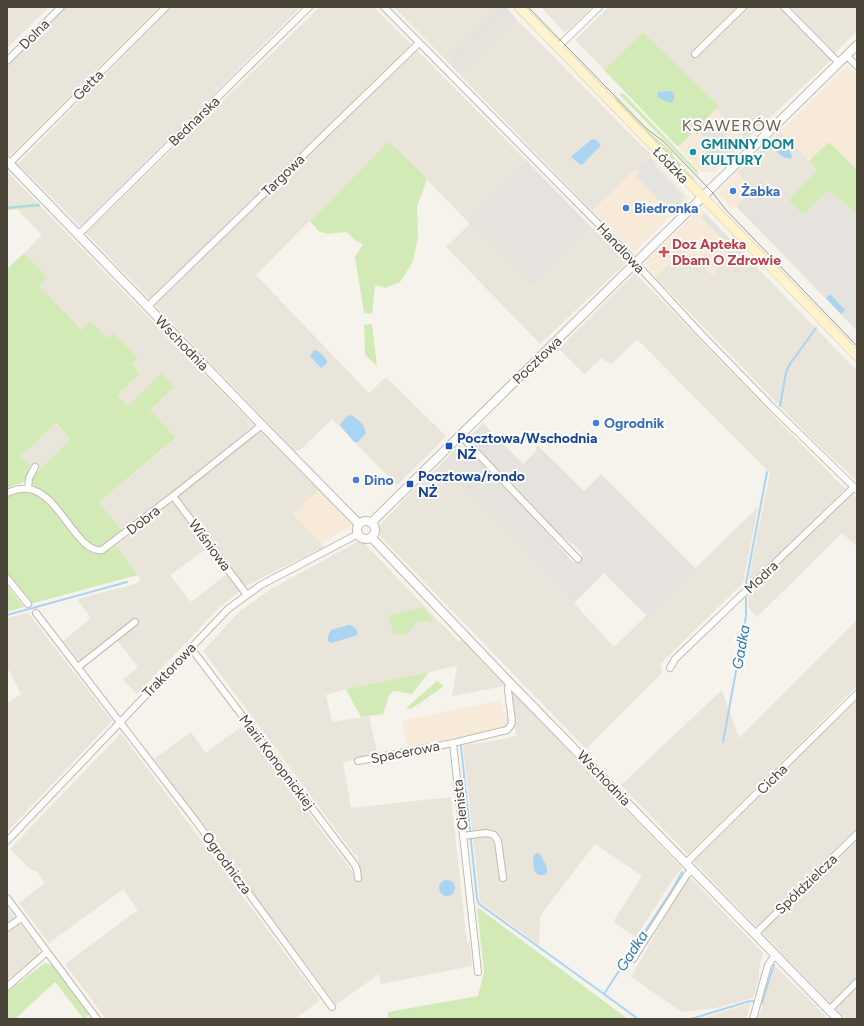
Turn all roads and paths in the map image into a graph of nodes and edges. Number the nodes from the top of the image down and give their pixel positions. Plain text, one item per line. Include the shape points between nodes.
1 (61, 7) edge
2 (166, 7) edge
3 (309, 7) edge
4 (384, 7) edge
5 (519, 7) edge
6 (599, 7) edge
7 (743, 7) edge
8 (784, 7) edge
9 (419, 43) junction
10 (857, 45) edge
11 (558, 47) junction
12 (695, 54) dead end
13 (846, 56) junction
14 (7, 61) edge
15 (839, 63) junction
16 (857, 66) edge
17 (8, 162) edge
18 (703, 197) junction
19 (78, 234) junction
20 (636, 263) junction
21 (147, 307) junction
22 (857, 356) edge
23 (262, 425) junction
24 (460, 435) junction
25 (35, 467) dead end
26 (28, 489) junction
27 (856, 489) edge
28 (7, 493) edge
29 (174, 496) junction
30 (371, 523) junction
31 (359, 524) junction
32 (358, 534) junction
33 (371, 537) junction
34 (578, 559) dead end
35 (7, 578) edge
36 (247, 594) junction
37 (28, 604) dead end
38 (36, 613) dead end
39 (135, 622) dead end
40 (191, 648) junction
41 (78, 668) junction
42 (670, 668) dead end
43 (509, 682) junction
44 (857, 694) edge
45 (120, 722) junction
46 (453, 743) junction
47 (358, 760) dead end
48 (857, 834) edge
49 (464, 836) junction
50 (7, 841) edge
51 (689, 866) junction
52 (358, 878) dead end
53 (503, 878) dead end
54 (7, 898) edge
55 (21, 918) junction
56 (7, 928) edge
57 (755, 934) junction
58 (47, 952) junction
59 (775, 955) junction
60 (633, 959) dead end
61 (478, 972) dead end
62 (857, 982) edge
63 (7, 986) edge
64 (332, 1007) dead end
65 (830, 1014) edge
66 (94, 1018) edge
67 (753, 1019) edge
68 (838, 1019) edge

1 - 14 street, Dolna
2 - 17 street, Getta
3 - 19 street, Bednarska
4 - 9 street, Handlowa
5 - 11 main road, Łódzka
6 - 11 street
7 - 12 street
8 - 15 street
9 - 20 street, Handlowa
9 - 21 street, Targowa
10 - 13 street, Pocztowa
11 - 18 main road, Łódzka
13 - 15 street, Pocztowa
13 - 16 street
15 - 18 street, Pocztowa
17 - 19 street, Wschodnia
18 - 20 street, Pocztowa
18 - 22 main road, Łódzka
19 - 21 street, Wschodnia
20 - 24 street, Pocztowa
20 - 27 street, Handlowa via 702,335
21 - 23 street, Wschodnia
23 - 29 street, Dobra
23 - 31 street, Wschodnia
24 - 30 street, Pocztowa
24 - 34 street
25 - 26 street via 28,478
26 - 28 street
26 - 29 street, Dobra via 47,497 82,540 98,551 106,548
27 - 42 street, Modra via 675,658
29 - 36 street, Wiśniowa
30 - 31 street via 365,521
30 - 33 street via 374,529
31 - 32 street
32 - 33 street via 364,538
32 - 36 street, Traktorowa
33 - 43 street, Wschodnia
35 - 37 street
36 - 40 street, Traktorowa
38 - 41 street, Ogrodnicza
39 - 41 street
40 - 45 street, Traktorowa
40 - 52 street, Marii Konopnickiej via 355,865
41 - 45 street, Ogrodnicza
43 - 46 street via 512,722 509,728
43 - 51 street, Wschodnia
44 - 51 street, Cicha
45 - 50 street, Traktorowa
45 - 64 street, Ogrodnicza
46 - 47 street, Spacerowa
46 - 49 street, Cienista
48 - 57 street, Spółdzielcza
49 - 53 street via 486,833 494,835 498,841
49 - 61 street, Cienista
51 - 57 street, Wschodnia
51 - 60 street, Cicha via 686,876
54 - 55 street
55 - 56 street
55 - 58 street
57 - 59 street, Wschodnia
58 - 63 street
58 - 66 street
59 - 65 street, Wschodnia
59 - 67 street via 768,965
62 - 65 street
65 - 68 street, Wschodnia

